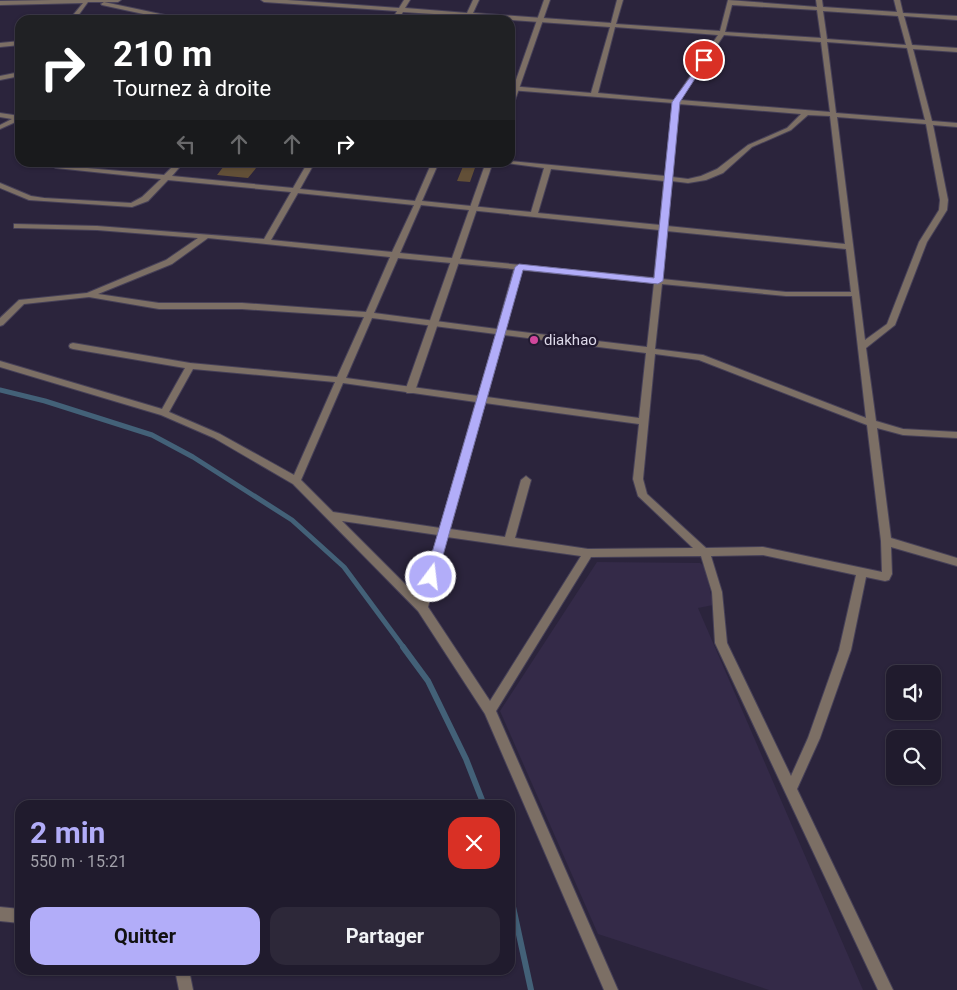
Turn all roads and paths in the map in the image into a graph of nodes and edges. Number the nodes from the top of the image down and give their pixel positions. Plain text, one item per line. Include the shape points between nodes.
1 (118, 0) edge
2 (264, 0) edge
3 (407, 0) edge
4 (476, 0) edge
5 (547, 0) edge
6 (620, 0) edge
7 (819, 0) edge
8 (897, 0) edge
9 (67, 1) edge
10 (299, 1) edge
11 (5, 2) edge
12 (86, 2) junction
13 (93, 2) junction
14 (730, 2) edge
15 (820, 9) junction
16 (401, 10) junction
17 (900, 14) junction
18 (76, 15) edge
19 (155, 15) edge
20 (398, 15) edge
21 (449, 15) edge
22 (469, 15) edge
23 (957, 18) edge
24 (515, 19) edge
25 (540, 20) junction
26 (615, 25) junction
27 (722, 33) junction
28 (824, 40) junction
29 (15, 44) edge
30 (0, 45) edge
31 (908, 46) junction
32 (957, 50) edge
33 (15, 75) edge
34 (0, 78) edge
35 (515, 83) edge
36 (515, 88) edge
37 (594, 95) junction
38 (676, 102) junction
39 (806, 113) junction
40 (0, 115) edge
41 (833, 115) junction
42 (15, 117) edge
43 (15, 120) edge
44 (929, 123) junction
45 (957, 126) edge
46 (0, 127) edge
47 (515, 163) edge
48 (66, 167) edge
49 (176, 167) edge
50 (309, 167) edge
51 (434, 167) edge
52 (488, 167) edge
53 (548, 167) junction
54 (168, 177) junction
55 (668, 180) junction
56 (0, 185) edge
57 (296, 190) junction
58 (418, 203) junction
59 (474, 208) junction
60 (534, 214) junction
61 (17, 226) dead end
62 (664, 228) junction
63 (206, 236) junction
64 (266, 242) junction
65 (850, 247) junction
66 (396, 255) junction
67 (455, 261) junction
68 (519, 267) junction
69 (658, 281) junction
70 (856, 294) junction
71 (89, 295) junction
72 (369, 315) junction
73 (0, 323) edge
74 (433, 324) junction
75 (500, 333) junction
76 (73, 346) dead end
77 (862, 347) junction
78 (652, 351) junction
79 (0, 364) edge
80 (190, 366) junction
81 (340, 380) junction
82 (410, 390) junction
83 (481, 400) junction
84 (164, 413) junction
85 (644, 422) junction
86 (871, 423) junction
87 (957, 435) edge
88 (526, 480) dead end
89 (296, 481) junction
90 (332, 516) junction
91 (444, 531) junction
92 (509, 541) junction
93 (886, 541) junction
94 (705, 552) junction
95 (588, 553) junction
96 (957, 562) edge
97 (862, 573) junction
98 (422, 608) junction
99 (490, 711) junction
100 (790, 791) junction
101 (0, 914) edge
102 (15, 916) edge
103 (183, 975) edge
104 (186, 990) edge
105 (611, 990) edge
106 (886, 990) edge

1 - 13 street
2 - 10 street
3 - 16 street
4 - 22 street
5 - 25 street
6 - 26 street
7 - 15 street
8 - 17 street
9 - 11 street
9 - 12 street
10 - 16 street
12 - 13 street
12 - 18 street
13 - 19 street
14 - 15 street
14 - 27 street
15 - 17 street
15 - 28 street
16 - 20 street
16 - 21 street
17 - 23 street
17 - 31 street
24 - 25 street
25 - 26 street
25 - 35 street
26 - 27 street
26 - 37 street
27 - 28 street
27 - 38 street
28 - 31 street
28 - 41 street
29 - 30 street
31 - 32 street
31 - 44 street
33 - 34 street
36 - 37 street
37 - 38 street
38 - 39 street
38 - 55 street
39 - 41 street
39 - 55 street via 789,129 750,146 720,170 688,181
40 - 42 street
41 - 44 street
41 - 65 street
43 - 46 street
44 - 45 street
44 - 77 street via 944,191 943,210 922,242 891,325
47 - 53 street
48 - 54 street
49 - 54 street
50 - 57 street
51 - 58 street
52 - 59 street
53 - 55 street
53 - 60 street
54 - 56 street via 145,199 132,205 29,198
54 - 57 street
55 - 62 street
57 - 58 street
57 - 64 street
58 - 59 street
58 - 66 street
59 - 60 street
59 - 67 street
60 - 62 street
61 - 63 street
62 - 65 street
62 - 69 street
63 - 64 street
63 - 71 street via 169,262
64 - 66 street
65 - 70 street
66 - 67 street
66 - 72 street
67 - 68 street
67 - 74 street
68 - 69 street
68 - 75 street
69 - 70 street via 786,294
69 - 78 street
70 - 77 street
71 - 72 street via 160,306 242,306
71 - 73 street via 22,302
72 - 74 street
72 - 81 street
74 - 75 street
74 - 82 street
75 - 78 street
75 - 83 street
76 - 80 street
77 - 86 street
78 - 85 street
78 - 86 street via 713,361
79 - 84 street
80 - 81 street
80 - 84 street
81 - 82 street
81 - 89 street
82 - 83 street
83 - 85 street
83 - 91 street
84 - 89 street via 217,436
85 - 94 street via 638,479 643,496
86 - 87 street via 903,432
86 - 93 street
88 - 92 street
89 - 90 street
90 - 91 street
90 - 98 street
91 - 92 street
91 - 98 street
92 - 95 street
93 - 96 street
93 - 97 street via 885,577
94 - 95 street
94 - 97 street via 763,551
94 - 100 street via 717,592 721,642
95 - 99 street
97 - 100 street via 846,650 814,738
98 - 99 street
99 - 105 street
100 - 106 street
101 - 102 street
103 - 104 street

